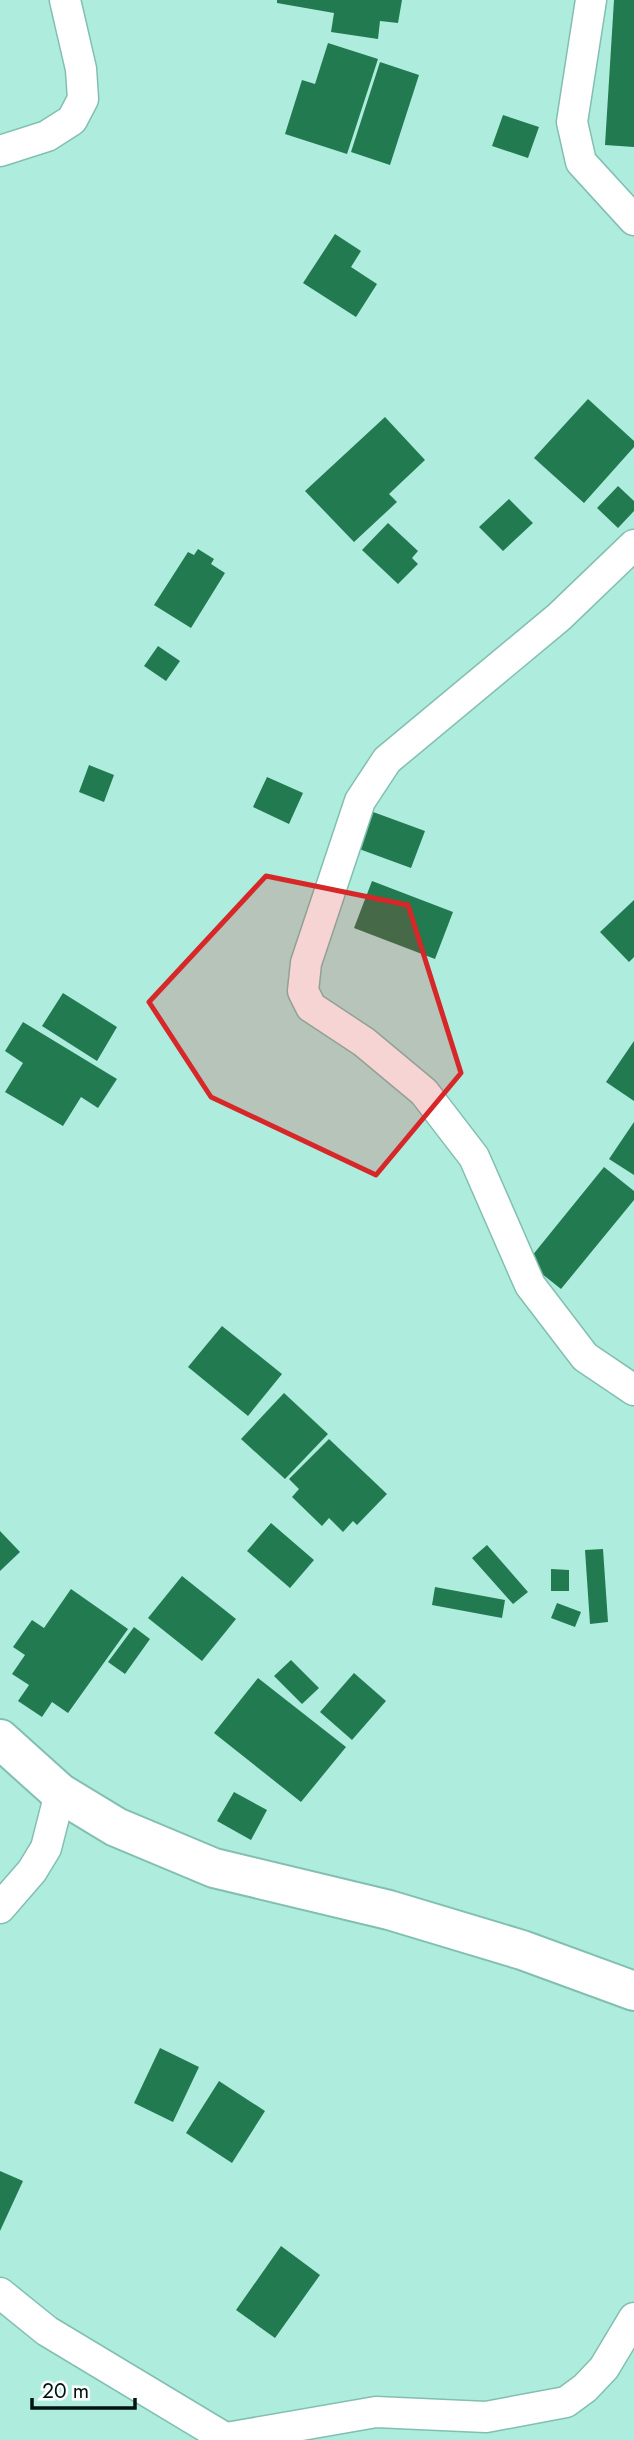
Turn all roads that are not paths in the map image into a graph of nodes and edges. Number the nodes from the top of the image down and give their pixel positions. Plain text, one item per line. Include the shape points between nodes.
1 (65, 0) edge
2 (591, 0) edge
3 (0, 151) edge
4 (634, 220) edge
5 (634, 545) edge
6 (634, 1390) edge
7 (0, 1739) edge
8 (60, 1793) junction
9 (0, 1908) edge
10 (634, 1991) edge
11 (0, 2293) edge
12 (634, 2318) edge
13 (220, 2439) edge

1 - 3 street via 83,99 72,120 47,136
2 - 4 street via 572,122 581,162
5 - 6 street via 559,617 387,760 360,801 306,963 303,991 311,1007 364,1042 425,1092 474,1157 530,1285 585,1357
7 - 8 street
8 - 9 street via 46,1848
8 - 10 street via 116,1827 214,1868 389,1910 522,1950
11 - 13 street via 47,2331
12 - 13 street via 604,2368 566,2402 486,2417 376,2412

